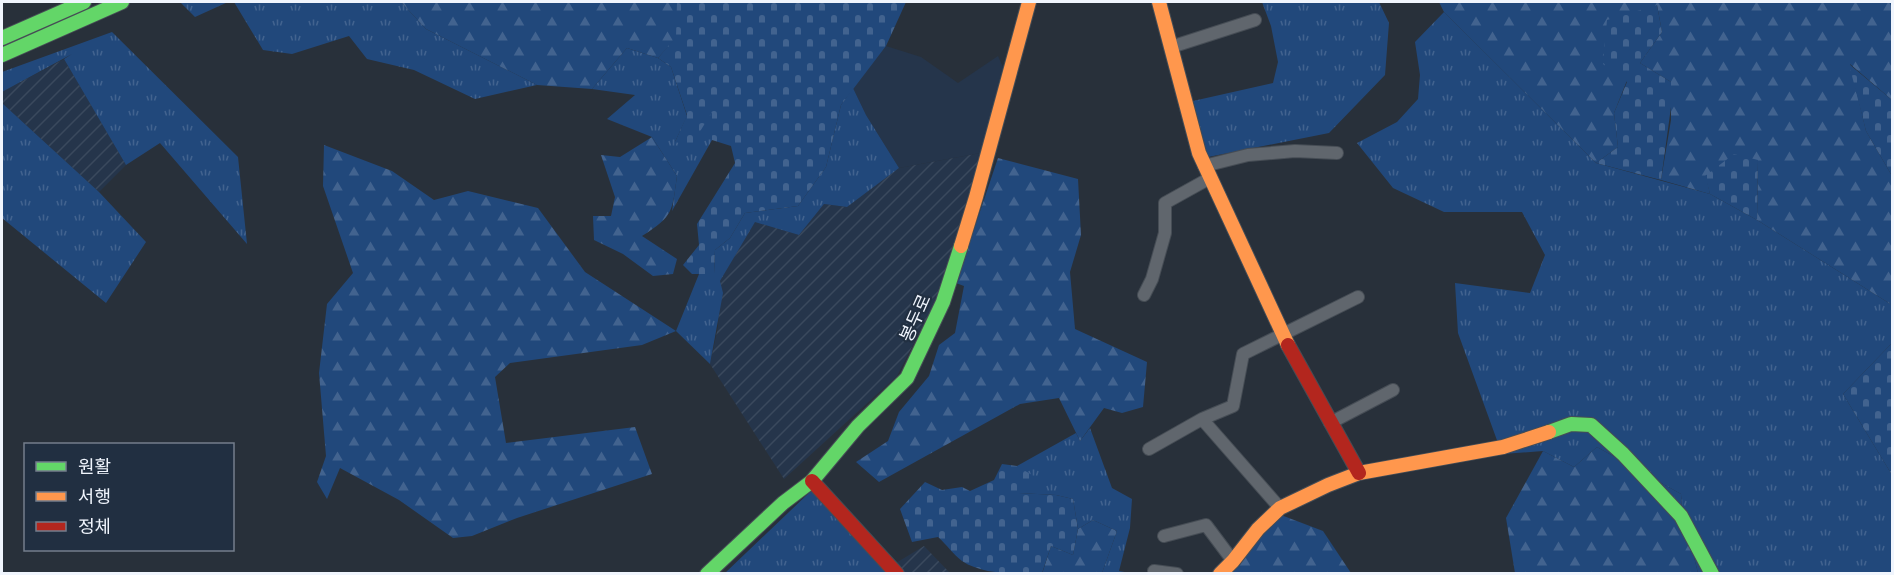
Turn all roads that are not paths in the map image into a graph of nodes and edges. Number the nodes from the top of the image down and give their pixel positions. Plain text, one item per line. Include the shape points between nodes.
1 (84, 2) edge
2 (122, 2) edge
3 (1029, 2) edge
4 (1159, 2) edge
5 (1255, 20) dead end
6 (2, 38) edge
7 (1171, 47) junction
8 (2, 55) edge
9 (1337, 153) dead end
10 (1207, 172) junction
11 (1144, 295) dead end
12 (1358, 297) dead end
13 (1282, 335) junction
14 (1393, 390) dead end
15 (1202, 419) junction
16 (1330, 423) junction
17 (1149, 449) dead end
18 (1359, 474) junction
19 (812, 481) junction
20 (1280, 508) junction
21 (1164, 536) dead end
22 (1233, 561) junction
23 (1154, 571) dead end
24 (707, 573) edge
25 (897, 573) edge
26 (1177, 573) edge
27 (1220, 573) edge
28 (1712, 573) edge

1 - 6 street
2 - 8 street
3 - 19 street, 봉두로 via 976,197 938,313 907,378 858,426
4 - 7 street
5 - 7 street
7 - 10 street
9 - 10 street via 1248,155
10 - 11 street via 1165,203 1165,233
10 - 13 street
12 - 13 street
13 - 15 street via 1243,354 1233,406
13 - 16 street
14 - 16 street
15 - 17 street
15 - 20 street
16 - 18 street
18 - 20 street
18 - 28 street via 1503,447 1571,424 1591,425 1623,453 1681,516
19 - 24 street, 봉두로
19 - 25 street
20 - 22 street
21 - 22 street via 1206,525
22 - 27 street
23 - 26 street

